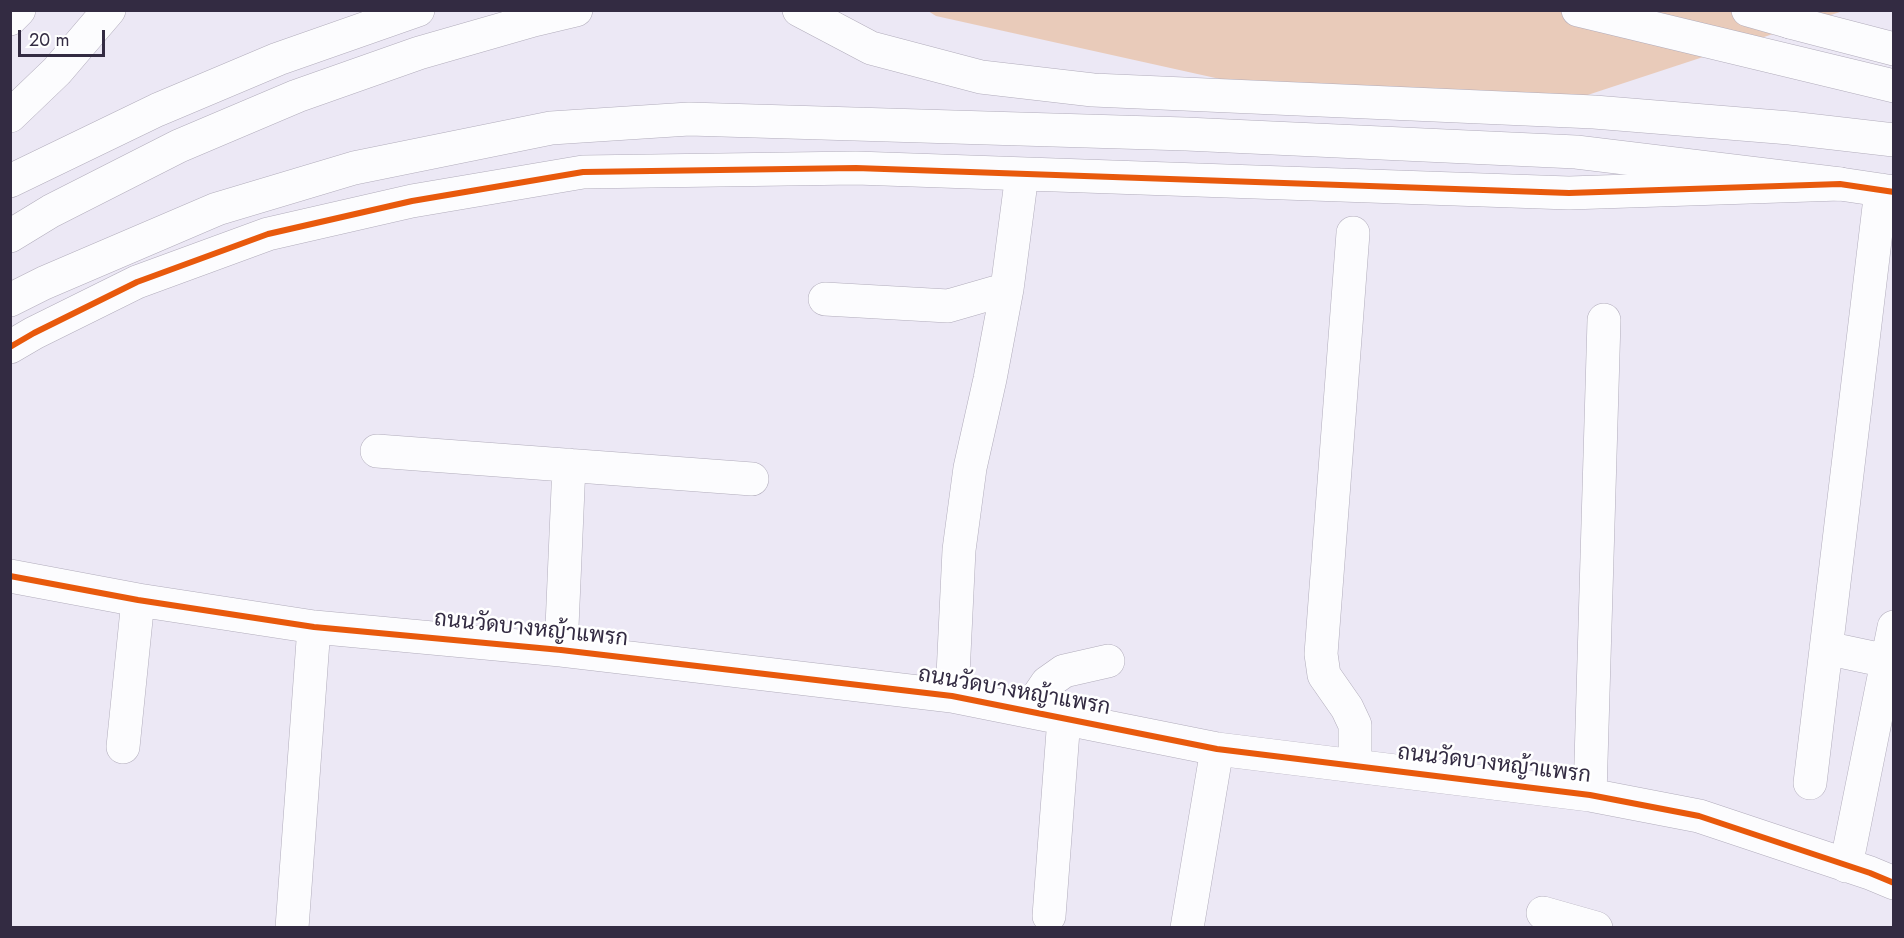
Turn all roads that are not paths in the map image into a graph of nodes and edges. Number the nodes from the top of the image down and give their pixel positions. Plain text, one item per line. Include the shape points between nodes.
1 (19, 10) edge
2 (110, 10) edge
3 (418, 10) edge
4 (576, 10) edge
5 (799, 10) edge
6 (1578, 10) edge
7 (1748, 10) edge
8 (1777, 16) edge
9 (10, 19) edge
10 (1893, 49) edge
11 (1893, 86) edge
12 (10, 116) edge
13 (1893, 140) edge
14 (1022, 174) junction
15 (10, 181) edge
16 (1840, 184) junction
17 (1887, 191) edge
18 (1353, 233) dead end
19 (10, 236) edge
20 (1007, 289) junction
21 (825, 299) dead end
22 (10, 300) edge
23 (1604, 320) dead end
24 (10, 347) edge
25 (377, 451) dead end
26 (569, 465) junction
27 (752, 479) dead end
28 (10, 576) edge
29 (138, 600) junction
30 (314, 627) junction
31 (1893, 627) edge
32 (1826, 648) junction
33 (561, 650) junction
34 (1108, 661) dead end
35 (1887, 661) junction
36 (952, 696) junction
37 (1028, 711) junction
38 (1064, 718) junction
39 (123, 747) dead end
40 (1216, 749) junction
41 (1355, 766) junction
42 (1810, 783) dead end
43 (1590, 795) junction
44 (1846, 866) junction
45 (1893, 883) edge
46 (1542, 914) dead end
47 (1049, 916) dead end
48 (292, 927) edge
49 (1187, 927) edge
50 (1596, 927) edge

1 - 9 main road
2 - 12 main road via 57,71
3 - 15 main road via 278,59 157,110
4 - 19 main road via 419,53 297,96 179,146
5 - 13 main road via 870,48 981,77 1093,90 1594,112
6 - 11 main road
7 - 8 main road
8 - 10 main road
14 - 16 main road via 1569,193
14 - 20 main road
14 - 24 main road via 856,168 583,172 446,195 268,234 137,282
16 - 17 main road
16 - 22 main road via 1576,152 1186,134 689,119 551,128 354,168 217,209
17 - 32 main road
18 - 41 main road via 1321,654 1324,675 1355,725
20 - 21 main road via 948,306
20 - 36 main road via 969,468 958,550
23 - 43 main road
25 - 26 main road
26 - 27 main road
26 - 33 main road
28 - 29 main road, ถนนวัดบางหญ้าแพรก
29 - 30 main road, ถนนวัดบางหญ้าแพรก
29 - 39 main road
30 - 33 main road, ถนนวัดบางหญ้าแพรก
30 - 48 main road
31 - 35 main road
32 - 35 main road
32 - 42 main road
33 - 36 main road, ถนนวัดบางหญ้าแพรก
34 - 37 main road via 1064,671 1047,683
35 - 44 main road
36 - 37 main road, ถนนวัดบางหญ้าแพรก
37 - 38 main road, ถนนวัดบางหญ้าแพรก
38 - 40 main road, ถนนวัดบางหญ้าแพรก
38 - 47 main road
40 - 41 main road, ถนนวัดบางหญ้าแพรก
40 - 49 main road
41 - 43 main road, ถนนวัดบางหญ้าแพรก
43 - 44 main road, ถนนวัดบางหญ้าแพรก via 1699,816
44 - 45 main road, ถนนวัดบางหญ้าแพรก
46 - 50 main road

